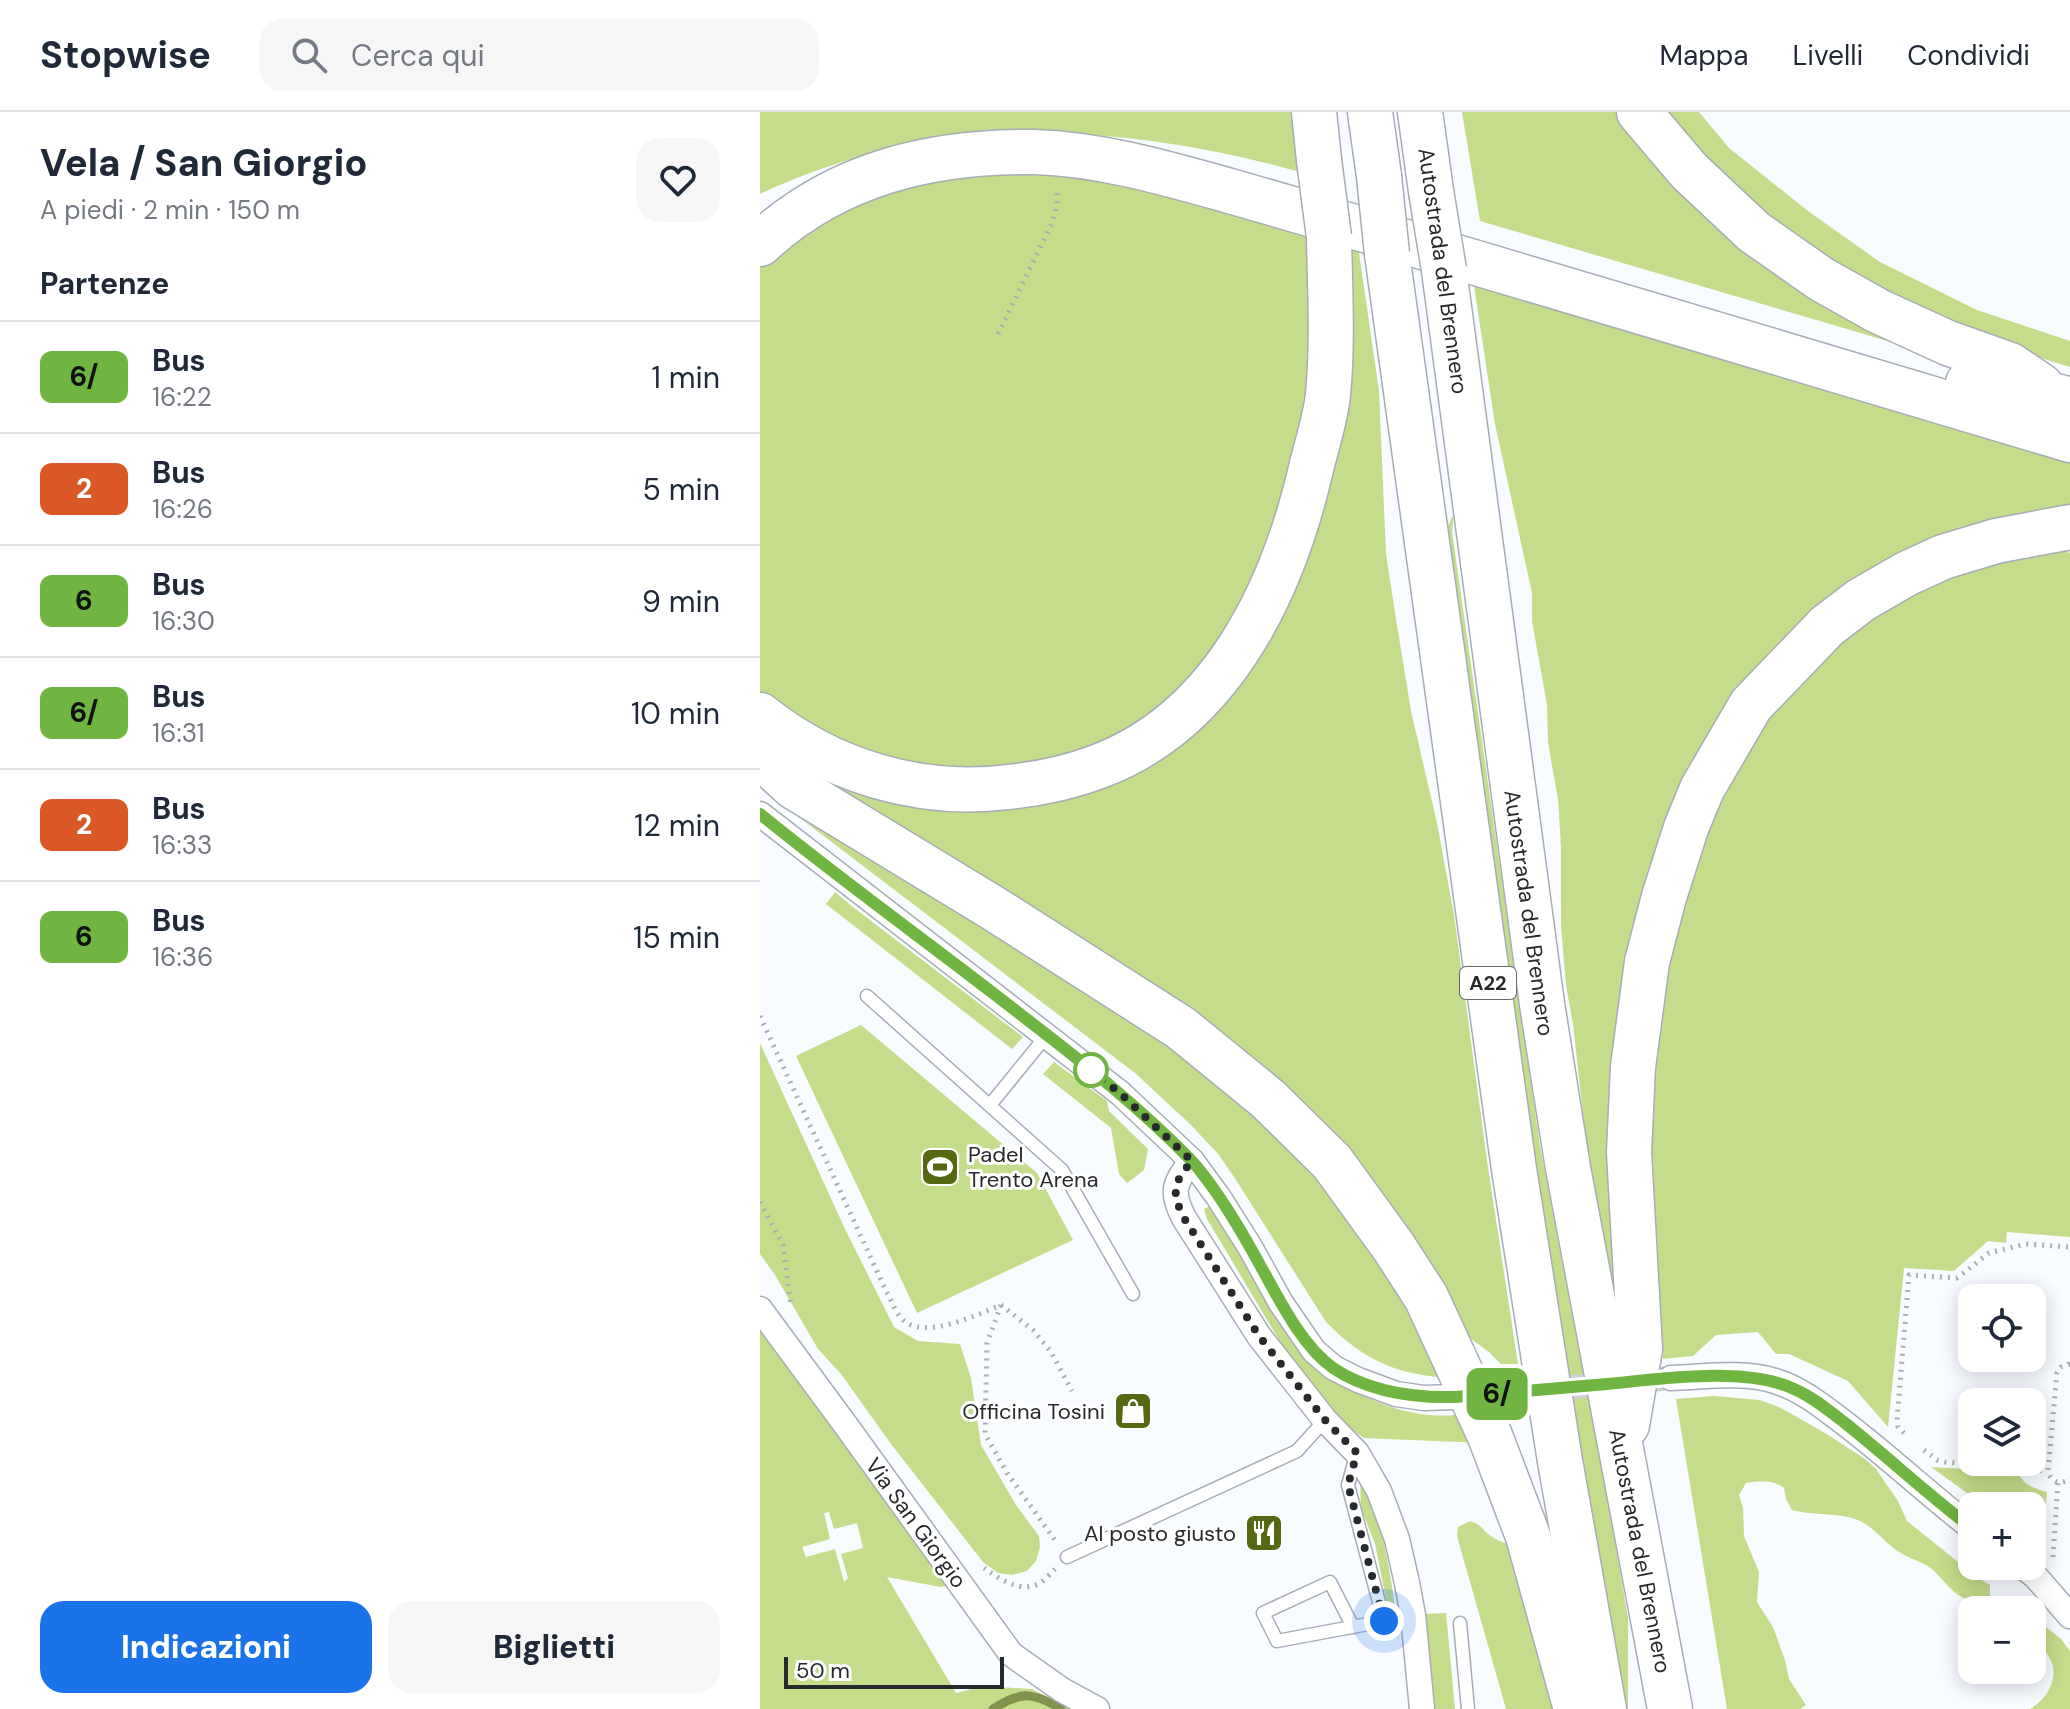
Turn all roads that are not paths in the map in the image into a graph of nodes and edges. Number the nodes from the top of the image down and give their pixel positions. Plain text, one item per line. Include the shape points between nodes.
1 (1314, 112) edge
2 (1370, 112) edge
3 (1420, 112) edge
4 (1639, 112) edge
5 (760, 208) edge
6 (760, 244) edge
7 (2063, 398) edge
8 (2070, 440) edge
9 (2070, 527) edge
10 (760, 715) edge
11 (760, 756) edge
12 (760, 814) edge
13 (867, 996) dead end
14 (1047, 1035) junction
15 (990, 1105) junction
16 (1192, 1161) junction
17 (1133, 1294) dead end
18 (760, 1309) edge
19 (1671, 1378) tunnel mouth
20 (1455, 1397) tunnel mouth
21 (1325, 1420) junction
22 (1357, 1453) junction
23 (1622, 1455) junction
24 (1958, 1518) edge
25 (1067, 1557) road end
26 (2046, 1573) edge
27 (2046, 1580) edge
28 (2070, 1590) edge
29 (2070, 1616) edge
30 (1460, 1623) dead end
31 (1353, 1627) junction
32 (1097, 1709) edge
33 (1422, 1709) edge
34 (1468, 1709) edge
35 (1576, 1709) edge
36 (1604, 1709) edge
37 (1670, 1709) edge

1 - 10 highway, bridge via 1329,237 1328,397 1301,510 1280,568 1259,615 1207,693 1136,749 1097,767 1043,783 987,790 888,781 800,744
2 - 36 highway, A22, bridge via 1514,1169
3 - 23 highway, Autostrada del Brennero / A22, bridge via 1542,1004
4 - 7 highway via 1689,171 1754,232 1821,279 1906,324 2010,365
5 - 7 highway via 826,166 898,141 972,128 1074,129 1199,153 1306,182 2006,395
6 - 8 highway via 808,205 857,180 913,163 971,153 1037,152 1136,165
9 - 23 highway via 1943,557 1861,600 1827,626 1751,705 1702,789 1647,962 1633,1067 1629,1152 1640,1349
11 - 35 highway via 794,787 1181,1028 1268,1099 1332,1162 1426,1297 1490,1436 1528,1536
12 - 14 street
13 - 15 lane
14 - 15 lane
14 - 16 street via 1120,1093
15 - 17 lane via 1062,1170
16 - 20 street via 1314,1351 1334,1368 1396,1394
16 - 21 street via 1178,1179 1176,1203 1259,1336
18 - 32 street, Via San Giorgio via 1011,1654
19 - 24 street via 1753,1377 1795,1389 1874,1446
21 - 22 street
21 - 25 lane via 1297,1451
22 - 31 lane via 1348,1485 1384,1621
22 - 33 street via 1397,1539 1413,1615
23 - 37 highway, Autostrada del Brennero / A22
26 - 28 street
27 - 29 street
30 - 34 lane
31 - 31 lane via 1277,1641 1263,1613 1330,1582

